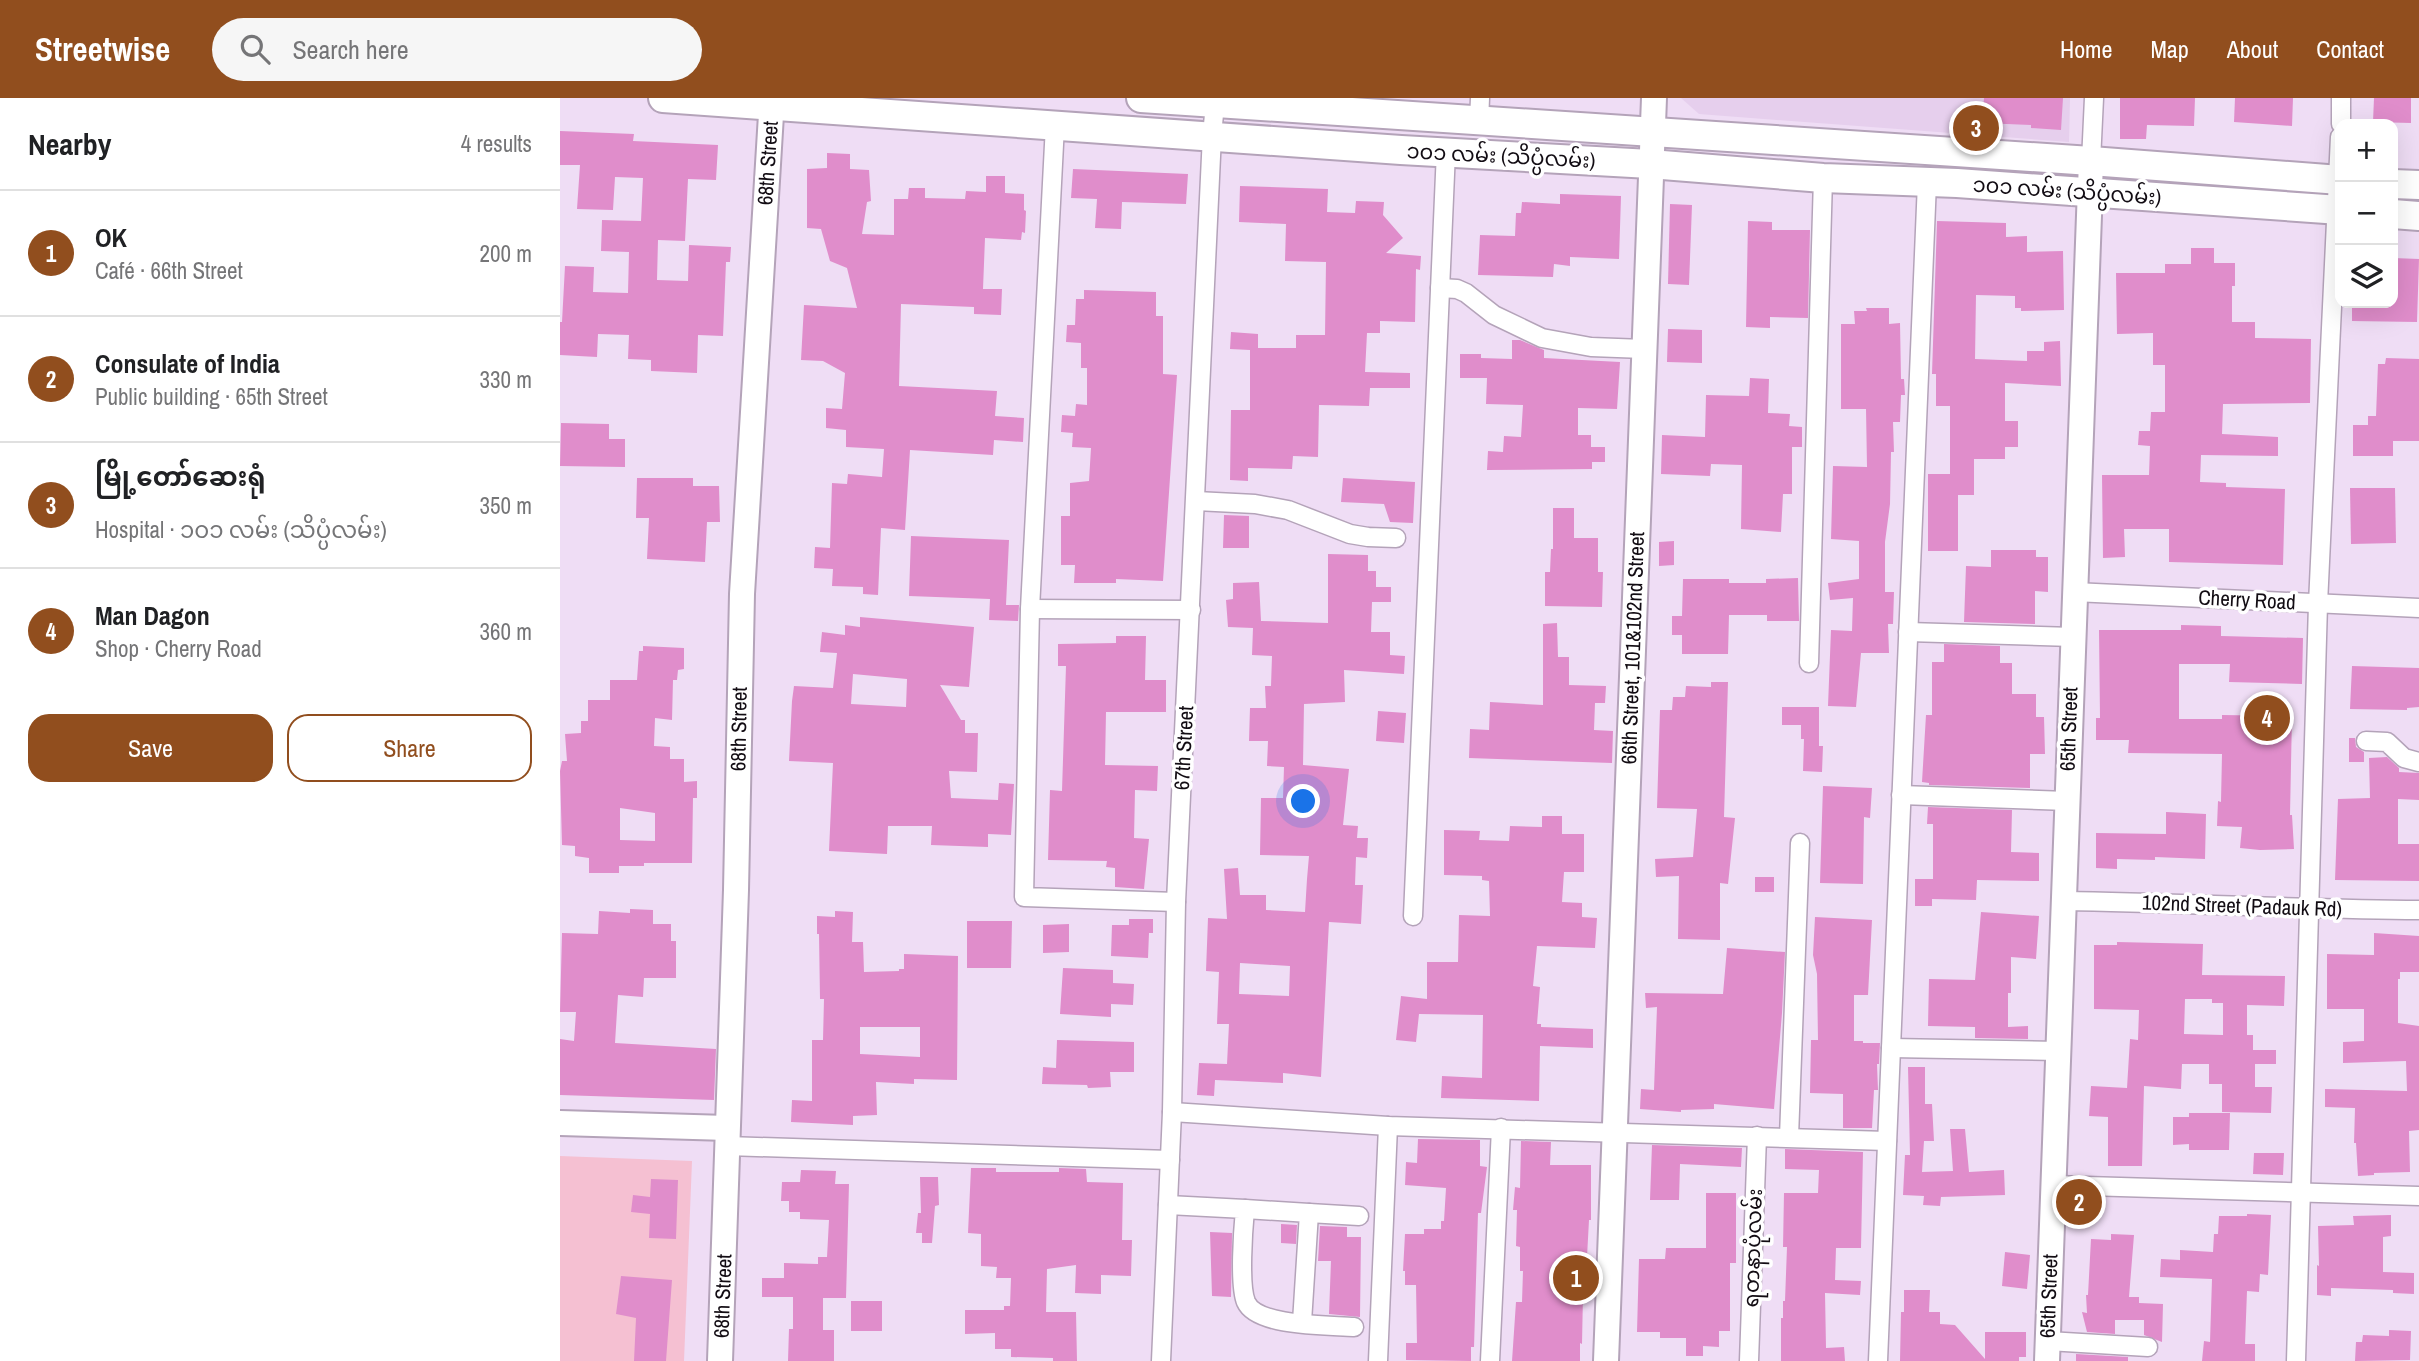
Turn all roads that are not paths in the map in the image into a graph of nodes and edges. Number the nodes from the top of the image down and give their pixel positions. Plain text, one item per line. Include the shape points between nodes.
1 (663, 98) edge
2 (1141, 98) edge
3 (1654, 98) edge
4 (2094, 98) edge
5 (2341, 98) edge
6 (772, 102) edge
7 (1215, 104) junction
8 (970, 108) edge
9 (1480, 110) edge
10 (1402, 114) junction
11 (2341, 119) edge
12 (1055, 125) junction
13 (1653, 131) junction
14 (1212, 135) junction
15 (1401, 150) junction
16 (1446, 151) junction
17 (2091, 161) junction
18 (1650, 164) junction
19 (1823, 178) junction
20 (2335, 180) edge
21 (1927, 182) junction
22 (2398, 184) edge
23 (2419, 185) edge
24 (2089, 194) junction
25 (2335, 209) edge
26 (2398, 214) edge
27 (2419, 216) edge
28 (2337, 245) edge
29 (1440, 288) junction
30 (1644, 349) junction
31 (1196, 501) junction
32 (1396, 538) dead end
33 (2074, 592) junction
34 (2318, 604) junction
35 (2419, 608) edge
36 (1030, 609) junction
37 (1191, 610) junction
38 (1908, 632) junction
39 (2073, 637) junction
40 (1809, 663) dead end
41 (2366, 741) dead end
42 (2419, 762) edge
43 (1901, 795) junction
44 (2067, 802) junction
45 (1800, 843) dead end
46 (2064, 901) junction
47 (1177, 902) junction
48 (2309, 909) junction
49 (2419, 910) edge
50 (1413, 916) dead end
51 (1891, 1048) junction
52 (2058, 1051) junction
53 (1172, 1112) junction
54 (560, 1123) edge
55 (1388, 1126) junction
56 (1501, 1128) junction
57 (1614, 1131) junction
58 (1757, 1136) junction
59 (727, 1137) junction
60 (1789, 1137) junction
61 (1887, 1141) junction
62 (1170, 1160) junction
63 (2053, 1185) junction
64 (2301, 1191) junction
65 (2419, 1196) edge
66 (1168, 1205) junction
67 (1245, 1209) junction
68 (1309, 1213) junction
69 (1359, 1216) dead end
70 (1302, 1322) junction
71 (1354, 1327) dead end
72 (2148, 1347) dead end
73 (2048, 1351) edge
74 (720, 1361) edge
75 (1161, 1361) edge
76 (1378, 1361) edge
77 (1490, 1361) edge
78 (1606, 1361) edge
79 (1749, 1361) edge
80 (1878, 1361) edge
81 (2296, 1361) edge

1 - 6 main road, ၁၀၁ လမ်း (သိပ္ပံလမ်း)
2 - 7 main road, ၁၀၁ လမ်း (သိပ္ပံလမ်း)
3 - 13 street, 66th Street, 101&102nd Street
4 - 17 street, 65th Street
5 - 11 street
6 - 8 main road, ၁၀၁ လမ်း (သိပ္ပံလမ်း)
6 - 59 street, 68th Street via 742,594
7 - 10 main road, ၁၀၁ လမ်း (သိပ္ပံလမ်း)
7 - 14 street, 67th Street
8 - 12 main road, ၁၀၁ လမ်း (သိပ္ပံလမ်း)
9 - 10 main road, ၁၀၁ လမ်း (သိပ္ပံလမ်း)
9 - 13 main road, ၁၀၁ လမ်း (သိပ္ပံလမ်း)
10 - 15 main road
12 - 14 main road, ၁၀၁ လမ်း (သိပ္ပံလမ်း)
12 - 36 street
13 - 17 main road, ၁၀၁ လမ်း (သိပ္ပံလမ်း)
13 - 18 street, 66th Street, 101&102nd Street
14 - 15 main road, ၁၀၁ လမ်း (သိပ္ပံလမ်း)
14 - 31 street, 67th Street
15 - 16 main road, ၁၀၁ လမ်း (သိပ္ပံလမ်း)
16 - 18 main road, ၁၀၁ လမ်း (သိပ္ပံလမ်း)
16 - 29 street
17 - 20 main road, ၁၀၁ လမ်း (သိပ္ပံလမ်း)
17 - 24 street, 65th Street
18 - 19 main road, ၁၀၁ လမ်း (သိပ္ပံလမ်း)
18 - 30 street, 66th Street, 101&102nd Street
19 - 21 main road, ၁၀၁ လမ်း (သိပ္ပံလမ်း)
19 - 40 street
21 - 24 main road, ၁၀၁ လမ်း (သိပ္ပံလမ်း)
21 - 38 street
22 - 23 main road
24 - 25 main road, ၁၀၁ လမ်း (သိပ္ပံလမ်း)
24 - 33 street, 65th Street
26 - 27 main road
28 - 34 street
29 - 30 street via 1466,293 1494,315 1542,338 1591,347
29 - 50 street
30 - 57 street, 66th Street, 101&102nd Street
31 - 32 street via 1288,510 1350,534
31 - 37 street, 67th Street
33 - 34 street, Cherry Road
33 - 39 street, 65th Street
34 - 35 street, Cherry Road
34 - 48 street
36 - 37 street
36 - 47 street via 1024,897
37 - 47 street, 67th Street
38 - 39 street
38 - 43 street
39 - 44 street, 65th Street
41 - 42 street via 2387,742 2404,758
43 - 44 street
43 - 51 street
44 - 46 street, 65th Street
45 - 60 street
46 - 48 street, 102nd Street (Padauk Rd)
46 - 52 street, 65th Street
47 - 53 street, 67th Street
48 - 49 street, 102nd Street (Padauk Rd)
48 - 64 street
51 - 52 street
51 - 61 street
52 - 63 street, 65th Street
53 - 55 street
53 - 62 street, 67th Street
54 - 59 street
55 - 56 street
55 - 76 street
56 - 57 street
56 - 77 street
57 - 58 street
57 - 78 street, 66th Street, 101&102nd Street
58 - 60 street
58 - 79 street, ရတနာပုံလမ်း
59 - 62 street
59 - 74 street, 68th Street
60 - 61 street
61 - 80 street
62 - 66 street, 67th Street
63 - 64 street
63 - 73 street, 65th Street
64 - 65 street
64 - 81 street
66 - 67 street
66 - 75 street, 67th Street
67 - 68 street
67 - 70 street via 1246,1301 1260,1316
68 - 69 street
68 - 70 street
70 - 71 street
72 - 73 street

